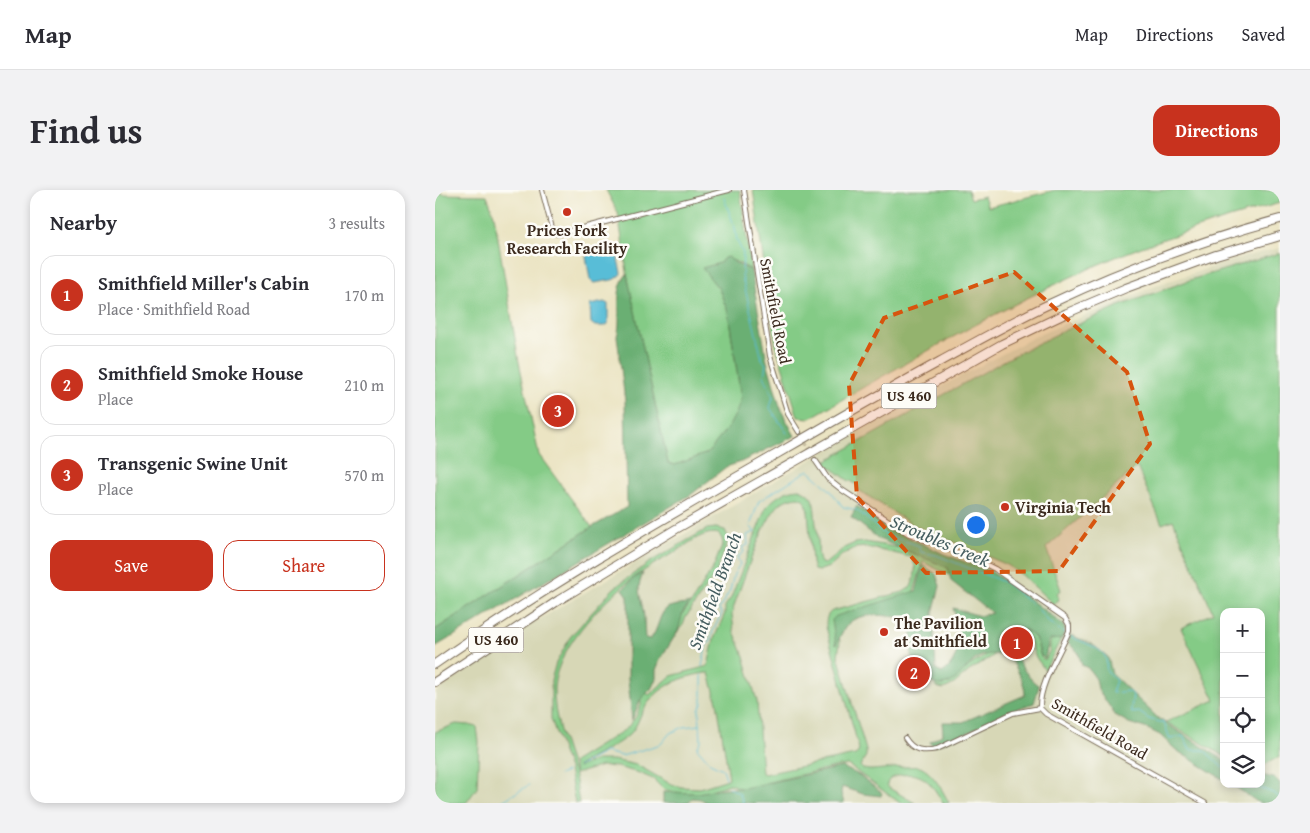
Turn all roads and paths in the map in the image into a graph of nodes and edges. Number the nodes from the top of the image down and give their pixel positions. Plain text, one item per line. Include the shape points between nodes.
1 (542, 190) edge
2 (729, 190) edge
3 (744, 190) edge
4 (1280, 219) edge
5 (1280, 236) edge
6 (799, 432) tunnel mouth
7 (815, 460) tunnel mouth
8 (435, 664) edge
9 (435, 682) edge
10 (1040, 708) junction
11 (905, 738) dead end
12 (1205, 803) edge

1 - 2 street via 555,233
3 - 6 street, Smithfield Road via 770,356 788,414
4 - 8 highway, US 460 via 1136,266 997,330 589,562
5 - 9 highway, US 460 via 1149,279 1002,344 676,529 551,605
7 - 10 street, Smithfield Road via 828,479 909,534 995,569 1065,618 1069,631 1045,686
10 - 11 street via 1013,713 937,749 913,748
10 - 12 street, Smithfield Road

